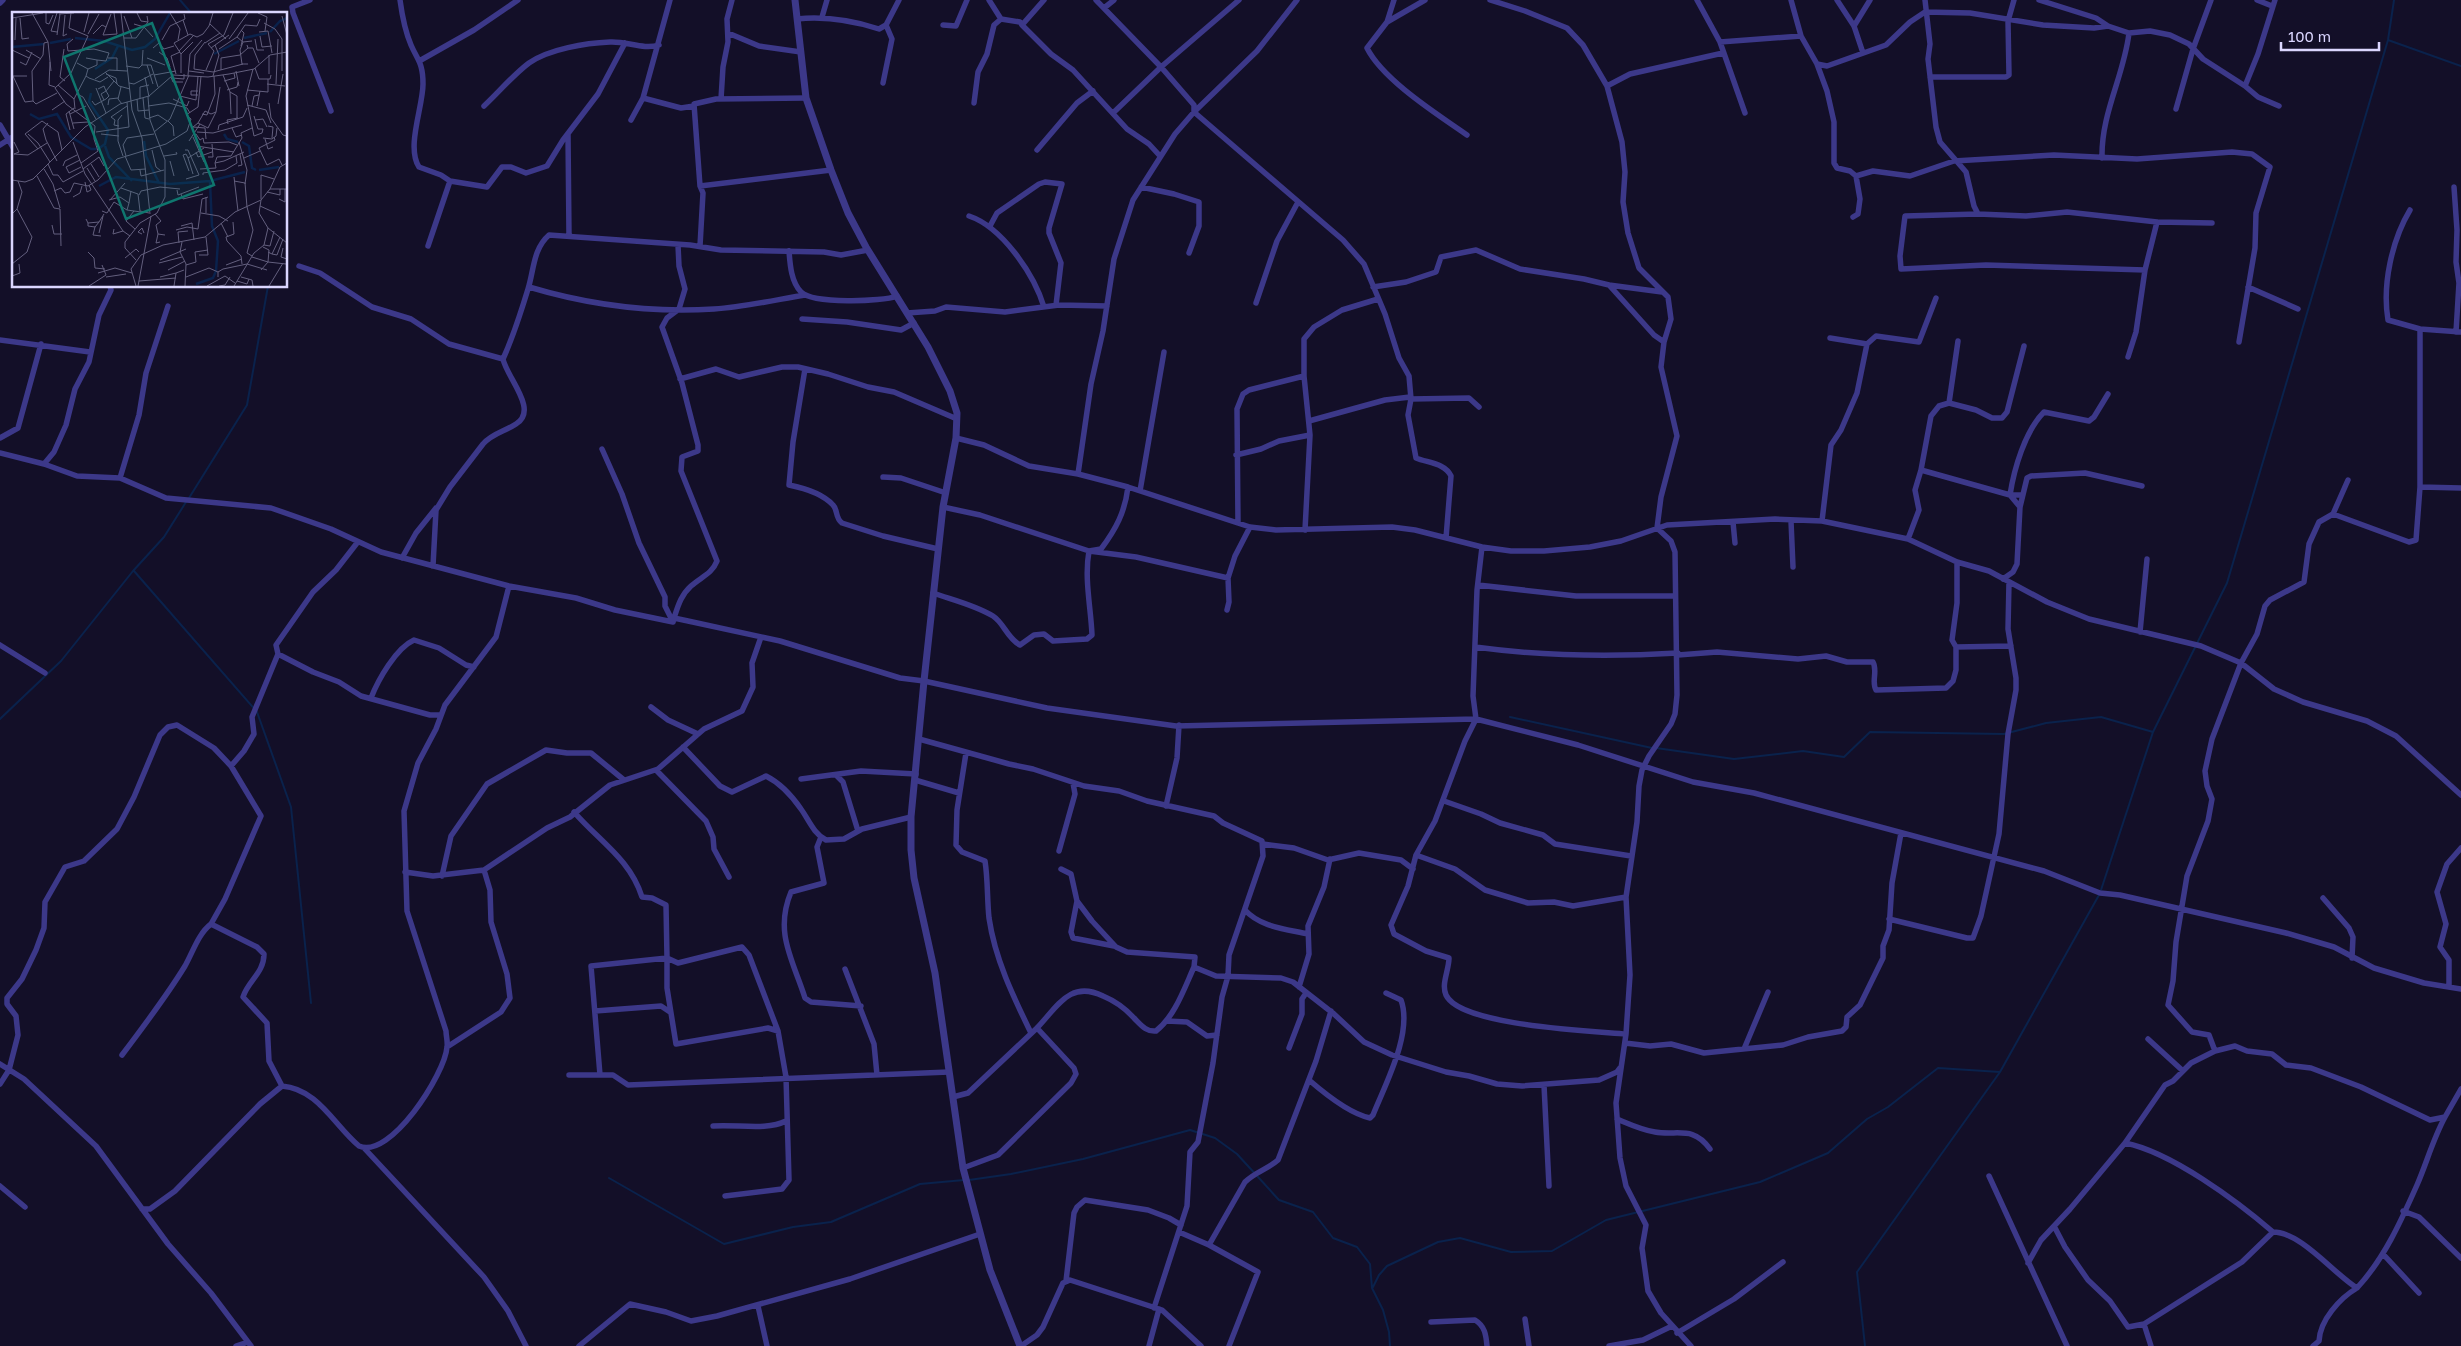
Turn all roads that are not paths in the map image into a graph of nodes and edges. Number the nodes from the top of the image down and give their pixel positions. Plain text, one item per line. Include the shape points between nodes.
1 (3, 0) edge
2 (310, 0) edge
3 (400, 0) edge
4 (518, 0) edge
5 (670, 0) edge
6 (732, 0) edge
7 (795, 0) edge
8 (827, 0) edge
9 (899, 0) edge
10 (967, 0) edge
11 (990, 0) edge
12 (1044, 0) edge
13 (1096, 0) edge
14 (1114, 0) edge
15 (1239, 0) edge
16 (1298, 0) edge
17 (1394, 0) edge
18 (1425, 0) edge
19 (1490, 0) edge
20 (1697, 0) edge
21 (1792, 0) edge
22 (1837, 0) edge
23 (1870, 0) edge
24 (1925, 0) edge
25 (2014, 0) edge
26 (2039, 0) edge
27 (2211, 0) edge
28 (2258, 0) edge
29 (0, 3) edge
30 (2273, 3) edge
31 (1104, 8) junction
32 (1925, 12) junction
33 (822, 17) junction
34 (1001, 19) junction
35 (797, 20) junction
36 (2008, 21) junction
37 (1387, 22) junction
38 (886, 24) junction
39 (1022, 25) junction
40 (943, 26) dead end
41 (1854, 26) junction
42 (2108, 26) junction
43 (2129, 32) junction
44 (728, 33) junction
45 (1801, 36) junction
46 (1720, 42) junction
47 (625, 43) junction
48 (659, 45) junction
49 (2193, 49) junction
50 (801, 52) junction
51 (1723, 52) junction
52 (1862, 53) junction
53 (421, 60) junction
54 (1817, 64) junction
55 (1161, 67) junction
56 (1930, 76) junction
57 (883, 83) dead end
58 (1607, 86) junction
59 (2245, 86) junction
60 (1093, 91) junction
61 (643, 98) junction
62 (806, 98) junction
63 (722, 99) junction
64 (974, 103) dead end
65 (484, 106) dead end
66 (694, 106) junction
67 (2279, 106) dead end
68 (1194, 108) junction
69 (2176, 110) dead end
70 (331, 111) dead end
71 (1745, 113) dead end
72 (1113, 114) junction
73 (631, 120) dead end
74 (0, 125) edge
75 (568, 134) junction
76 (1467, 135) dead end
77 (11, 137) edge
78 (0, 145) edge
79 (1037, 150) dead end
80 (1160, 156) junction
81 (2102, 158) junction
82 (1954, 160) junction
83 (831, 170) junction
84 (1856, 176) junction
85 (450, 181) junction
86 (700, 186) junction
87 (1141, 187) junction
88 (2454, 187) dead end
89 (1298, 202) junction
90 (2410, 210) dead end
91 (1978, 214) junction
92 (969, 216) dead end
93 (1853, 217) dead end
94 (2157, 222) junction
95 (2212, 223) dead end
96 (990, 226) junction
97 (568, 236) junction
98 (678, 245) junction
99 (428, 246) dead end
100 (700, 246) junction
101 (868, 250) junction
102 (789, 251) junction
103 (1189, 253) dead end
104 (299, 266) dead end
105 (2145, 270) junction
106 (1609, 285) junction
107 (529, 287) junction
108 (1373, 287) junction
109 (2248, 287) junction
110 (110, 288) edge
111 (1662, 292) junction
112 (805, 295) junction
113 (898, 296) junction
114 (1936, 298) dead end
115 (1378, 299) junction
116 (1256, 303) dead end
117 (1056, 305) junction
118 (168, 306) dead end
119 (1107, 306) junction
120 (1044, 307) junction
121 (680, 309) junction
122 (2298, 309) dead end
123 (907, 313) junction
124 (802, 319) dead end
125 (914, 322) junction
126 (2420, 329) junction
127 (2459, 332) edge
128 (1830, 338) dead end
129 (0, 340) edge
130 (1958, 341) dead end
131 (1664, 342) junction
132 (2239, 342) dead end
133 (40, 344) junction
134 (1867, 344) junction
135 (2024, 346) dead end
136 (90, 352) junction
137 (1164, 352) dead end
138 (2128, 357) dead end
139 (503, 359) junction
140 (805, 368) junction
141 (1304, 376) junction
142 (680, 379) junction
143 (2108, 394) dead end
144 (1410, 398) junction
145 (1949, 403) junction
146 (1480, 407) dead end
147 (956, 419) junction
148 (1309, 421) junction
149 (1310, 435) junction
150 (0, 438) edge
151 (956, 438) junction
152 (602, 449) dead end
153 (0, 453) edge
154 (1236, 455) junction
155 (44, 464) junction
156 (1921, 470) junction
157 (1078, 474) junction
158 (882, 477) dead end
159 (120, 478) junction
160 (2348, 480) dead end
161 (2142, 486) dead end
162 (1128, 487) junction
163 (2420, 487) junction
164 (2461, 488) edge
165 (1140, 491) junction
166 (946, 493) junction
167 (2010, 495) junction
168 (2022, 496) junction
169 (438, 505) junction
170 (943, 507) junction
171 (2020, 507) junction
172 (2333, 514) junction
173 (1792, 520) junction
174 (1822, 521) junction
175 (1732, 522) junction
176 (1238, 523) junction
177 (1250, 527) junction
178 (1657, 528) junction
179 (1305, 530) junction
180 (1446, 538) junction
181 (1908, 539) junction
182 (357, 543) junction
183 (1735, 543) dead end
184 (1482, 547) junction
185 (938, 549) junction
186 (1089, 551) junction
187 (402, 558) junction
188 (2147, 559) dead end
189 (1957, 562) junction
190 (433, 566) junction
191 (1793, 567) dead end
192 (1228, 578) junction
193 (2003, 579) junction
194 (2009, 582) junction
195 (1478, 585) junction
196 (509, 586) junction
197 (933, 593) junction
198 (1674, 596) junction
199 (1227, 610) dead end
200 (674, 620) junction
201 (2140, 632) junction
202 (761, 637) junction
203 (0, 645) edge
204 (2011, 646) junction
205 (1475, 647) junction
206 (1956, 647) junction
207 (278, 654) junction
208 (1678, 654) junction
209 (2241, 663) junction
210 (474, 667) junction
211 (45, 673) dead end
212 (924, 681) junction
213 (372, 698) junction
214 (651, 707) dead end
215 (441, 715) junction
216 (1476, 719) junction
217 (1179, 725) junction
218 (698, 734) junction
219 (919, 739) junction
220 (683, 747) junction
221 (966, 753) junction
222 (1644, 765) junction
223 (231, 766) junction
224 (656, 770) junction
225 (836, 775) junction
226 (916, 777) junction
227 (801, 779) dead end
228 (624, 780) junction
229 (1073, 783) junction
230 (959, 793) junction
231 (2461, 795) edge
232 (1444, 801) junction
233 (1166, 806) junction
234 (574, 812) junction
235 (911, 817) junction
236 (858, 831) junction
237 (1901, 833) junction
238 (820, 837) junction
239 (1263, 844) junction
240 (2461, 848) edge
241 (1059, 851) dead end
242 (1416, 855) junction
243 (1631, 856) junction
244 (1992, 858) junction
245 (1330, 859) junction
246 (1061, 869) dead end
247 (1413, 869) junction
248 (484, 870) junction
249 (405, 872) junction
250 (442, 876) junction
251 (729, 877) dead end
252 (1626, 897) junction
253 (2323, 898) dead end
254 (1077, 901) junction
255 (2180, 908) junction
256 (1245, 910) junction
257 (1889, 919) junction
258 (211, 924) junction
259 (1308, 934) junction
260 (1116, 947) junction
261 (667, 958) junction
262 (2352, 958) junction
263 (1194, 967) junction
264 (845, 970) dead end
265 (1228, 976) junction
266 (2449, 987) junction
267 (1299, 988) junction
268 (2461, 989) edge
269 (1768, 992) dead end
270 (1306, 993) junction
271 (1386, 993) dead end
272 (861, 1006) junction
273 (595, 1011) junction
274 (1331, 1011) junction
275 (670, 1012) junction
276 (1167, 1021) junction
277 (1037, 1028) junction
278 (778, 1031) junction
279 (1031, 1033) junction
280 (1626, 1034) junction
281 (1217, 1035) junction
282 (2148, 1039) dead end
283 (1625, 1043) junction
284 (448, 1047) junction
285 (1289, 1048) dead end
286 (1744, 1049) junction
287 (2215, 1051) junction
288 (122, 1055) dead end
289 (1397, 1056) junction
290 (0, 1064) edge
291 (1620, 1068) junction
292 (9, 1070) junction
293 (2183, 1071) junction
294 (949, 1072) junction
295 (600, 1074) junction
296 (569, 1075) dead end
297 (877, 1075) junction
298 (786, 1077) junction
299 (1309, 1080) junction
300 (0, 1084) edge
301 (1544, 1085) junction
302 (282, 1086) junction
303 (2461, 1089) edge
304 (953, 1097) junction
305 (2445, 1117) junction
306 (1617, 1119) junction
307 (786, 1121) junction
308 (713, 1126) dead end
309 (2125, 1143) junction
310 (365, 1149) junction
311 (1710, 1150) dead end
312 (964, 1171) junction
313 (1989, 1176) dead end
314 (0, 1186) edge
315 (1549, 1186) dead end
316 (725, 1196) dead end
317 (25, 1207) dead end
318 (142, 1209) junction
319 (150, 1209) junction
320 (2403, 1211) junction
321 (150, 1219) junction
322 (2054, 1226) junction
323 (1180, 1228) junction
324 (2273, 1232) junction
325 (980, 1234) junction
326 (1209, 1245) junction
327 (2383, 1254) junction
328 (2461, 1258) edge
329 (1783, 1262) dead end
330 (2028, 1263) junction
331 (1066, 1281) junction
332 (2357, 1288) junction
333 (2419, 1294) dead end
334 (758, 1306) junction
335 (1156, 1309) junction
336 (1525, 1319) dead end
337 (1431, 1322) dead end
338 (2144, 1324) junction
339 (1672, 1326) junction
340 (1677, 1333) junction
341 (249, 1344) edge
342 (236, 1346) edge
343 (526, 1346) edge
344 (579, 1346) edge
345 (767, 1346) edge
346 (1021, 1346) edge
347 (1149, 1346) edge
348 (1201, 1346) edge
349 (1228, 1346) edge
350 (1487, 1346) edge
351 (1528, 1346) edge
352 (1609, 1346) edge
353 (1691, 1346) edge
354 (2066, 1346) edge
355 (2151, 1346) edge
356 (2313, 1346) edge

1 - 29 street
2 - 70 street via 292,7
3 - 53 street via 411,46
4 - 53 street
5 - 48 street
6 - 44 street via 727,18
7 - 35 street
8 - 33 street
9 - 38 street
10 - 40 street via 959,23
11 - 34 street
12 - 39 street
13 - 31 street
14 - 31 street
15 - 55 street
16 - 68 street via 1258,51 1202,106
17 - 37 street
18 - 37 street
19 - 58 street via 1567,28 1582,45
20 - 46 street
21 - 45 street
22 - 41 street
23 - 41 street
24 - 32 street
25 - 36 street
26 - 42 street via 2096,18
27 - 49 street
28 - 30 street
30 - 59 street
31 - 55 street
32 - 36 street via 1970,13
32 - 52 street via 1886,45
32 - 56 street
33 - 35 street
33 - 38 street via 846,19 879,29
34 - 39 street
34 - 64 street via 994,25 987,54 978,72
35 - 50 street
36 - 42 street via 2094,28
36 - 56 street via 2009,75
37 - 76 street via 1367,48 1373,59 1418,100
38 - 57 street via 892,38
39 - 60 street
41 - 52 street
42 - 43 street
43 - 49 street via 2150,30 2189,44
43 - 81 street via 2124,60 2106,112
44 - 50 street via 759,46
44 - 63 street via 721,80
45 - 46 street
45 - 54 street
46 - 51 street
47 - 48 street via 648,48
47 - 65 street via 580,46 537,59
47 - 75 street via 598,94
48 - 61 street
49 - 59 street
49 - 69 street
50 - 62 street
51 - 58 street via 1630,74
51 - 71 street
52 - 54 street via 1827,66
53 - 85 street via 423,83 415,159 419,167
54 - 84 street via 1834,122 1834,163 1837,168
55 - 68 street
55 - 72 street
56 - 82 street via 1940,142
58 - 111 street via 1622,142 1623,202 1628,233 1640,268
59 - 67 street via 2258,97
60 - 72 street
60 - 79 street via 1077,103
61 - 66 street via 681,108
61 - 73 street
62 - 63 street
62 - 83 street
63 - 66 street
66 - 86 street
68 - 80 street
68 - 89 street
72 - 80 street
74 - 77 street
75 - 85 street via 547,166 539,170 522,173 511,167 502,167 483,188 472,183
75 - 97 street
77 - 78 street
80 - 87 street
81 - 82 street via 2054,155
81 - 109 street via 2232,152 2252,154 2270,167 2256,213 2255,248
82 - 84 street via 1910,176 1873,171
82 - 91 street via 1966,172
83 - 86 street
83 - 101 street via 848,214
84 - 93 street via 1860,199 1858,214
85 - 99 street
86 - 100 street via 703,193
87 - 103 street via 1199,202 1200,226
87 - 119 street via 1133,200 1117,248
88 - 127 street via 2458,230
89 - 108 street via 1356,252
89 - 116 street via 1276,241
90 - 126 street via 2400,226 2388,278 2386,306 2388,320
91 - 94 street via 2026,216 2067,212
91 - 105 street via 1905,216 1901,269 1986,265
92 - 96 street
94 - 95 street
94 - 105 street
96 - 117 street via 997,214 1039,184 1062,184 1049,228 1061,263
96 - 120 street via 1031,278
97 - 98 street
97 - 107 street via 549,235 543,240 534,258
98 - 100 street
98 - 121 street via 685,289
100 - 102 street via 722,250
101 - 102 street via 841,255
101 - 113 street
102 - 112 street via 793,277
104 - 139 street via 320,273 372,307 411,319 449,344
105 - 138 street via 2137,324
106 - 108 street via 1520,269 1476,250 1441,257 1436,272 1406,282
106 - 111 street
106 - 131 street
107 - 121 street via 568,299 651,310
107 - 139 street
108 - 115 street
109 - 122 street
109 - 132 street
110 - 136 street
111 - 131 street via 1668,297 1671,319
112 - 113 street via 863,300
112 - 121 street via 715,309
113 - 123 street
114 - 134 street via 1919,342 1876,336
115 - 141 street via 1349,307 1314,327 1304,339
115 - 144 street via 1399,358 1409,376
117 - 119 street
117 - 120 street
118 - 159 street via 146,373 139,415
119 - 157 street
120 - 123 street via 1005,312 946,307
121 - 142 street via 666,318 662,327
123 - 125 street
124 - 125 street via 902,330
125 - 147 street via 950,391
126 - 127 street
126 - 163 street
128 - 134 street
129 - 133 street
130 - 145 street
131 - 178 street via 1661,367 1676,436 1660,497
133 - 136 street
133 - 150 street via 18,428
134 - 174 street via 1857,393 1831,445
135 - 145 street via 2007,412 2002,418 1992,418
136 - 155 street via 60,441
137 - 165 street
139 - 169 street via 525,403 525,412 521,420 491,435
140 - 142 street via 782,368 739,377 716,369
140 - 147 street via 894,392
140 - 185 street via 789,485 807,488 832,503 842,523
141 - 148 street
141 - 154 street via 1243,394 1236,409
142 - 200 street via 698,451 682,458 681,471 717,562 713,571 682,596
143 - 167 street via 2089,421 2044,412 2036,420 2013,472
144 - 146 street via 1470,398
144 - 148 street via 1385,400
144 - 180 street via 1408,415 1416,458 1443,466 1451,476
145 - 156 street via 1939,406 1931,416
147 - 151 street
148 - 149 street
149 - 154 street via 1278,441
149 - 179 street
151 - 157 street via 984,445 1029,466
151 - 166 street
152 - 200 street
153 - 155 street
154 - 176 street
155 - 159 street via 77,476
156 - 167 street
156 - 181 street via 1915,490 1919,510
157 - 162 street
158 - 166 street via 901,478
159 - 182 street via 166,498 271,508 331,529
160 - 172 street
161 - 168 street via 2085,473 2031,476 2026,480
162 - 165 street
162 - 186 street via 1125,508 1116,530 1101,549
163 - 164 street
163 - 172 street via 2416,540 2409,542
165 - 176 street
166 - 170 street
167 - 168 street
167 - 171 street
168 - 171 street
169 - 187 street
169 - 190 street via 434,522
170 - 185 street
170 - 186 street via 980,515
171 - 193 street via 2017,564 2013,572
172 - 209 street via 2319,522 2309,544 2304,582 2270,600
173 - 174 street
173 - 175 street
173 - 191 street
174 - 181 street
175 - 178 street
175 - 183 street
176 - 177 street
177 - 179 street
177 - 192 street
178 - 184 street via 1621,541 1590,547 1544,551
178 - 198 street via 1671,541 1675,552
179 - 180 street via 1392,528
180 - 184 street
181 - 189 street
182 - 187 street
182 - 207 street via 336,570 312,592 276,645
184 - 195 street
185 - 197 street
186 - 192 street via 1136,557
186 - 197 street via 1088,607 1092,635 1087,639 1053,641 1044,634 1034,634 1020,645 994,617
187 - 190 street
188 - 201 street
189 - 193 street
189 - 206 street via 1957,603 1952,640
190 - 196 street
192 - 199 street
193 - 194 street
194 - 201 street via 2089,619
194 - 204 street
195 - 198 street via 1576,596
195 - 205 street
196 - 200 street
196 - 210 street via 496,637
197 - 212 street
198 - 208 street
200 - 202 street
201 - 209 street via 2201,646
202 - 212 street via 900,678
202 - 218 street via 752,663 751,693 742,711
203 - 211 street
204 - 206 street
204 - 244 street via 2016,683 2007,740 2001,822
205 - 208 street via 1546,653
205 - 216 street via 1473,696
206 - 208 street via 1953,681 1946,688 1920,689 1876,690 1873,662 1847,662 1826,656 1798,659 1717,652
207 - 213 street via 339,682 361,696
207 - 223 street via 252,718 254,734
208 - 222 street via 1675,714
209 - 231 street via 2274,689 2303,702 2367,721 2396,736
209 - 255 street via 2212,739 2205,771 2212,799 2208,821 2187,876
210 - 213 street via 439,648 414,640 403,648 384,672
210 - 215 street
212 - 217 street via 1046,708
212 - 219 street
213 - 215 street via 430,715
214 - 218 street via 668,720
215 - 249 street via 418,763 404,811
216 - 217 street
216 - 222 street via 1578,744
216 - 232 street
217 - 233 street via 1174,776
218 - 220 street
219 - 221 street
219 - 226 street
220 - 224 street
220 - 238 street via 720,786 732,792 766,776 773,780 793,798
221 - 229 street via 1034,769
221 - 230 street
222 - 237 street via 1693,782 1754,793
222 - 243 street
223 - 258 street via 262,816
223 - 292 street via 214,748 177,725 168,727 160,735 117,829 84,861 65,867 45,902 44,928 36,950 22,979 7,998 7,1004 16,1016 18,1035
224 - 228 street
224 - 251 street via 706,821 714,849
225 - 226 street via 861,771
225 - 227 street
225 - 236 street via 843,782
226 - 230 street
226 - 235 street
228 - 234 street via 602,790
228 - 250 street via 591,753 553,750 537,754 480,791 451,836
229 - 233 street via 1119,791
229 - 241 street via 1075,794
230 - 279 street via 956,845 962,852 985,860 994,942 1013,996
232 - 242 street
232 - 243 street via 1500,823 1543,835 1555,844
233 - 239 street via 1214,816
234 - 248 street
234 - 261 street via 626,865 636,879 642,897 652,898 666,906
235 - 236 street
235 - 294 street via 914,878 934,972
236 - 238 street via 844,839
237 - 244 street
237 - 257 street
238 - 272 street via 816,848 824,883 791,892 787,903 784,931 789,959 805,998 811,1002
239 - 245 street via 1294,848
239 - 256 street via 1263,856
240 - 266 street via 2447,864 2437,892 2446,924 2440,947 2449,960
242 - 247 street
242 - 252 street via 1455,869 1485,890 1528,902 1573,906
243 - 252 street
244 - 255 street via 2044,871 2100,893
244 - 257 street via 1987,890 1973,938
245 - 247 street via 1359,853 1400,860
245 - 259 street
246 - 254 street via 1071,874
247 - 280 street via 1391,929 1394,934 1426,951 1449,958 1444,986 1448,999 1480,1015 1514,1023
248 - 250 street
248 - 284 street via 490,890 491,922 507,974 510,998 501,1012
249 - 250 street
249 - 284 street via 407,911 446,1031
252 - 280 street via 1630,975
253 - 262 street via 2349,928 2353,937
254 - 260 street
254 - 260 street via 1071,932 1073,938
255 - 262 street via 2286,933 2334,947
255 - 287 street via 2168,1005 2192,1032 2209,1035
256 - 259 street via 1253,919
256 - 265 street via 1229,955
257 - 286 street via 1883,958 1860,1005 1847,1017 1842,1031 1783,1045
258 - 288 street via 204,930 168,992
258 - 302 street via 257,947 264,954 264,964 243,997 267,1023 269,1062
259 - 267 street via 1309,954
260 - 263 street via 1127,952 1196,957
261 - 273 street via 591,966
261 - 275 street
261 - 278 street via 678,963 738,947 745,949
262 - 266 street via 2382,971
263 - 265 street via 1216,976
263 - 276 street
264 - 272 street
265 - 267 street via 1281,978
265 - 281 street
266 - 268 street
267 - 270 street
269 - 286 street
270 - 274 street
270 - 285 street
271 - 289 street via 1401,1000 1405,1010
272 - 297 street via 874,1044
273 - 275 street via 661,1006
273 - 295 street
274 - 289 street via 1364,1042
274 - 299 street
275 - 278 street via 676,1044 768,1028
276 - 277 street via 1150,1032 1126,1009 1090,990 1081,990 1066,998
276 - 281 street via 1187,1022 1207,1036
277 - 279 street
277 - 312 street via 1074,1068 1075,1078 998,1155
278 - 298 street
279 - 304 street via 968,1093
280 - 283 street
281 - 323 street via 1198,1142 1188,1160 1189,1193
282 - 293 street
283 - 286 street via 1671,1044 1704,1052
283 - 291 street
284 - 310 street via 441,1068 410,1119 373,1148
287 - 293 street via 2191,1063
287 - 305 street via 2235,1046 2272,1054 2286,1064 2311,1068 2362,1087 2430,1120
289 - 299 street via 1370,1118 1326,1094
289 - 301 street via 1497,1084
290 - 292 street
291 - 301 street via 1599,1080
291 - 306 street
292 - 300 street
292 - 318 street via 24,1079 96,1146
293 - 309 street via 2165,1085
294 - 297 street
294 - 304 street
295 - 296 street
295 - 298 street via 614,1075 628,1085
297 - 298 street
298 - 307 street
299 - 326 street via 1278,1160 1245,1182
301 - 315 street
302 - 310 street via 304,1093 323,1106 354,1142
302 - 319 street via 260,1104 175,1191
303 - 305 street
304 - 312 street
305 - 320 street
306 - 311 street via 1658,1133 1692,1135
306 - 339 street via 1626,1186 1646,1225 1642,1248 1648,1292
307 - 308 street via 773,1126
307 - 316 street via 787,1185 782,1189
309 - 322 street
309 - 324 street via 2140,1146 2190,1171
310 - 343 street via 484,1277 508,1311
312 - 325 street
313 - 330 street
314 - 317 street
318 - 319 street
318 - 321 street
319 - 321 street
320 - 327 street
320 - 328 street via 2419,1216
321 - 341 street
322 - 330 street via 2041,1240
322 - 338 street via 2064,1247 2088,1280 2110,1301 2128,1327
323 - 326 street
323 - 331 street via 1169,1218 1148,1210 1085,1200 1074,1214
323 - 335 street
324 - 332 street via 2292,1238
324 - 338 street via 2242,1262
325 - 334 street via 850,1279
325 - 346 street via 990,1270
326 - 349 street via 1258,1272
327 - 332 street
327 - 333 street
329 - 340 street via 1734,1299
330 - 354 street
331 - 335 street
331 - 346 street via 1062,1283 1037,1336
332 - 356 street via 2345,1295 2327,1318 2320,1329 2319,1341
334 - 344 street via 691,1321 630,1304
334 - 345 street
335 - 347 street
335 - 348 street via 1162,1310
336 - 351 street
337 - 350 street via 1475,1320 1485,1332
338 - 355 street
339 - 340 street
339 - 352 street via 1643,1340
340 - 353 street
341 - 342 street

